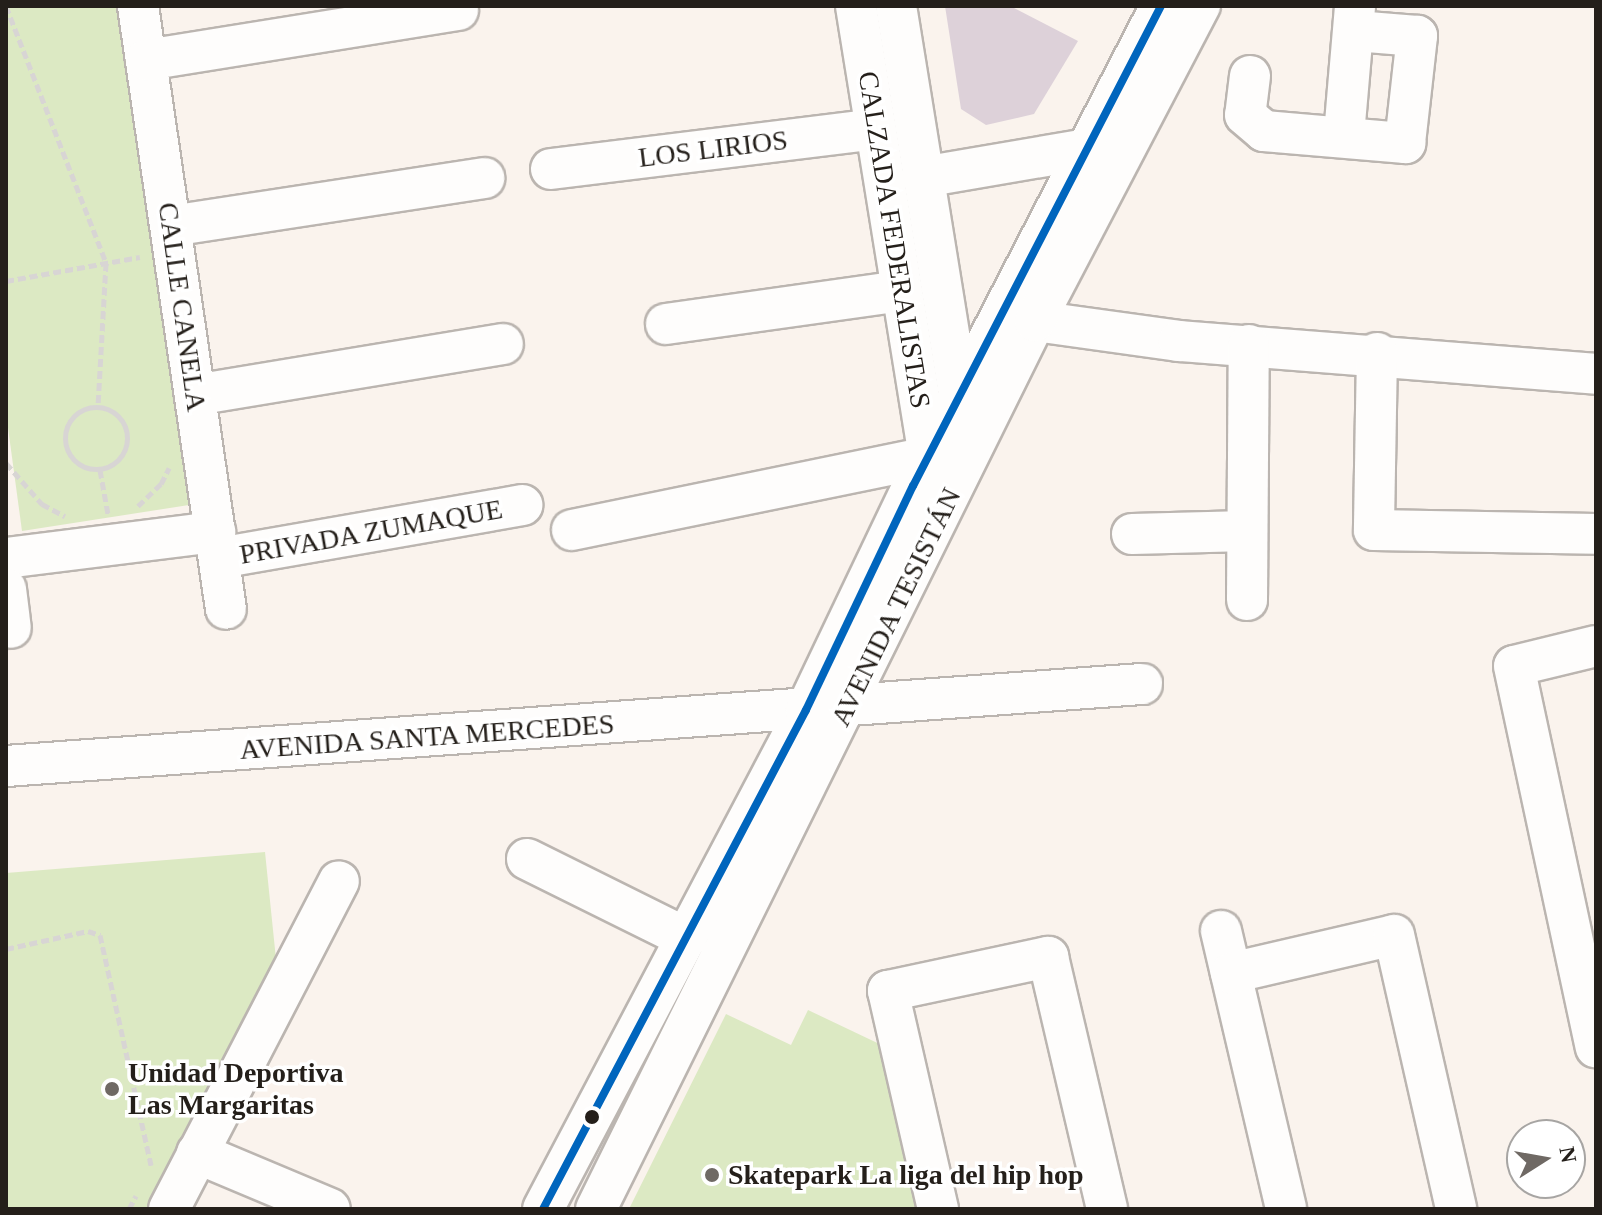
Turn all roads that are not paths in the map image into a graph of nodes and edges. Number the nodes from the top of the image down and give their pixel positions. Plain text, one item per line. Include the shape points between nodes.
1 (138, 6) edge
2 (856, 6) edge
3 (896, 6) edge
4 (1161, 6) edge
5 (1200, 6) edge
6 (458, 10) dead end
7 (1355, 19) edge
8 (146, 60) junction
9 (1250, 76) dead end
10 (876, 129) junction
11 (1344, 135) junction
12 (1086, 149) junction
13 (551, 169) dead end
14 (923, 177) junction
15 (484, 178) dead end
16 (160, 241) junction
17 (902, 291) junction
18 (1035, 321) junction
19 (666, 324) dead end
20 (503, 344) dead end
21 (1249, 345) junction
22 (1377, 353) junction
23 (1596, 374) edge
24 (195, 395) junction
25 (959, 395) junction
26 (929, 457) junction
27 (969, 457) junction
28 (522, 505) dead end
29 (939, 521) junction
30 (572, 530) dead end
31 (1247, 531) junction
32 (1132, 534) dead end
33 (1596, 534) edge
34 (217, 545) junction
35 (6, 558) edge
36 (6, 589) edge
37 (1247, 600) dead end
38 (226, 609) dead end
39 (11, 628) dead end
40 (1596, 646) edge
41 (1142, 684) dead end
42 (848, 708) junction
43 (806, 710) junction
44 (6, 766) edge
45 (527, 859) dead end
46 (339, 881) dead end
47 (1221, 931) dead end
48 (686, 938) junction
49 (1231, 973) junction
50 (1596, 1047) edge
51 (197, 1153) junction
52 (155, 1197) edge
53 (330, 1209) edge
54 (543, 1209) edge
55 (596, 1209) edge
56 (938, 1209) edge
57 (1107, 1209) edge
58 (1286, 1209) edge
59 (1456, 1209) edge

1 - 8 street, CALLE CANELA
2 - 10 street, CALZADA FEDERALISTAS
3 - 14 street, CALZADA FEDERALISTAS
4 - 12 street, AVENIDA TESISTÁN
5 - 18 street, AVENIDA TESISTÁN
6 - 8 street
7 - 11 street
7 - 11 street via 1417,36 1405,143
8 - 16 street, CALLE CANELA
9 - 11 street via 1245,115 1264,131
10 - 13 street, LOS LIRIOS
10 - 17 street, CALZADA FEDERALISTAS
12 - 14 street
12 - 25 street, AVENIDA TESISTÁN
14 - 25 street, CALZADA FEDERALISTAS
15 - 16 street
16 - 24 street, CALLE CANELA
17 - 19 street
17 - 26 street, CALZADA FEDERALISTAS
18 - 21 street
18 - 27 street, AVENIDA TESISTÁN
20 - 24 street
21 - 22 street
21 - 31 street
22 - 23 street
22 - 33 street via 1374,530
24 - 34 street, CALLE CANELA
25 - 26 street, AVENIDA TESISTÁN
25 - 27 street, CALZADA FEDERALISTAS
26 - 29 street, CALZADA FEDERALISTAS
26 - 30 street
26 - 43 street, AVENIDA TESISTÁN
27 - 29 street, AVENIDA TESISTÁN
28 - 34 street, PRIVADA ZUMAQUE
29 - 42 street, AVENIDA TESISTÁN
31 - 32 street
31 - 37 street
34 - 35 street, PRIVADA ZUMAQUE
34 - 38 street, CALLE CANELA
36 - 39 street
40 - 50 street via 1514,666
41 - 42 street, AVENIDA SANTA MERCEDES
42 - 43 street, AVENIDA SANTA MERCEDES
42 - 55 street, AVENIDA TESISTÁN
43 - 44 street, AVENIDA SANTA MERCEDES
43 - 48 street, AVENIDA TESISTÁN
45 - 48 street
46 - 51 street
47 - 49 street
48 - 54 street, AVENIDA TESISTÁN
49 - 58 street
49 - 59 street via 1394,935
51 - 52 street
51 - 53 street
56 - 57 street via 888,991 1048,957

